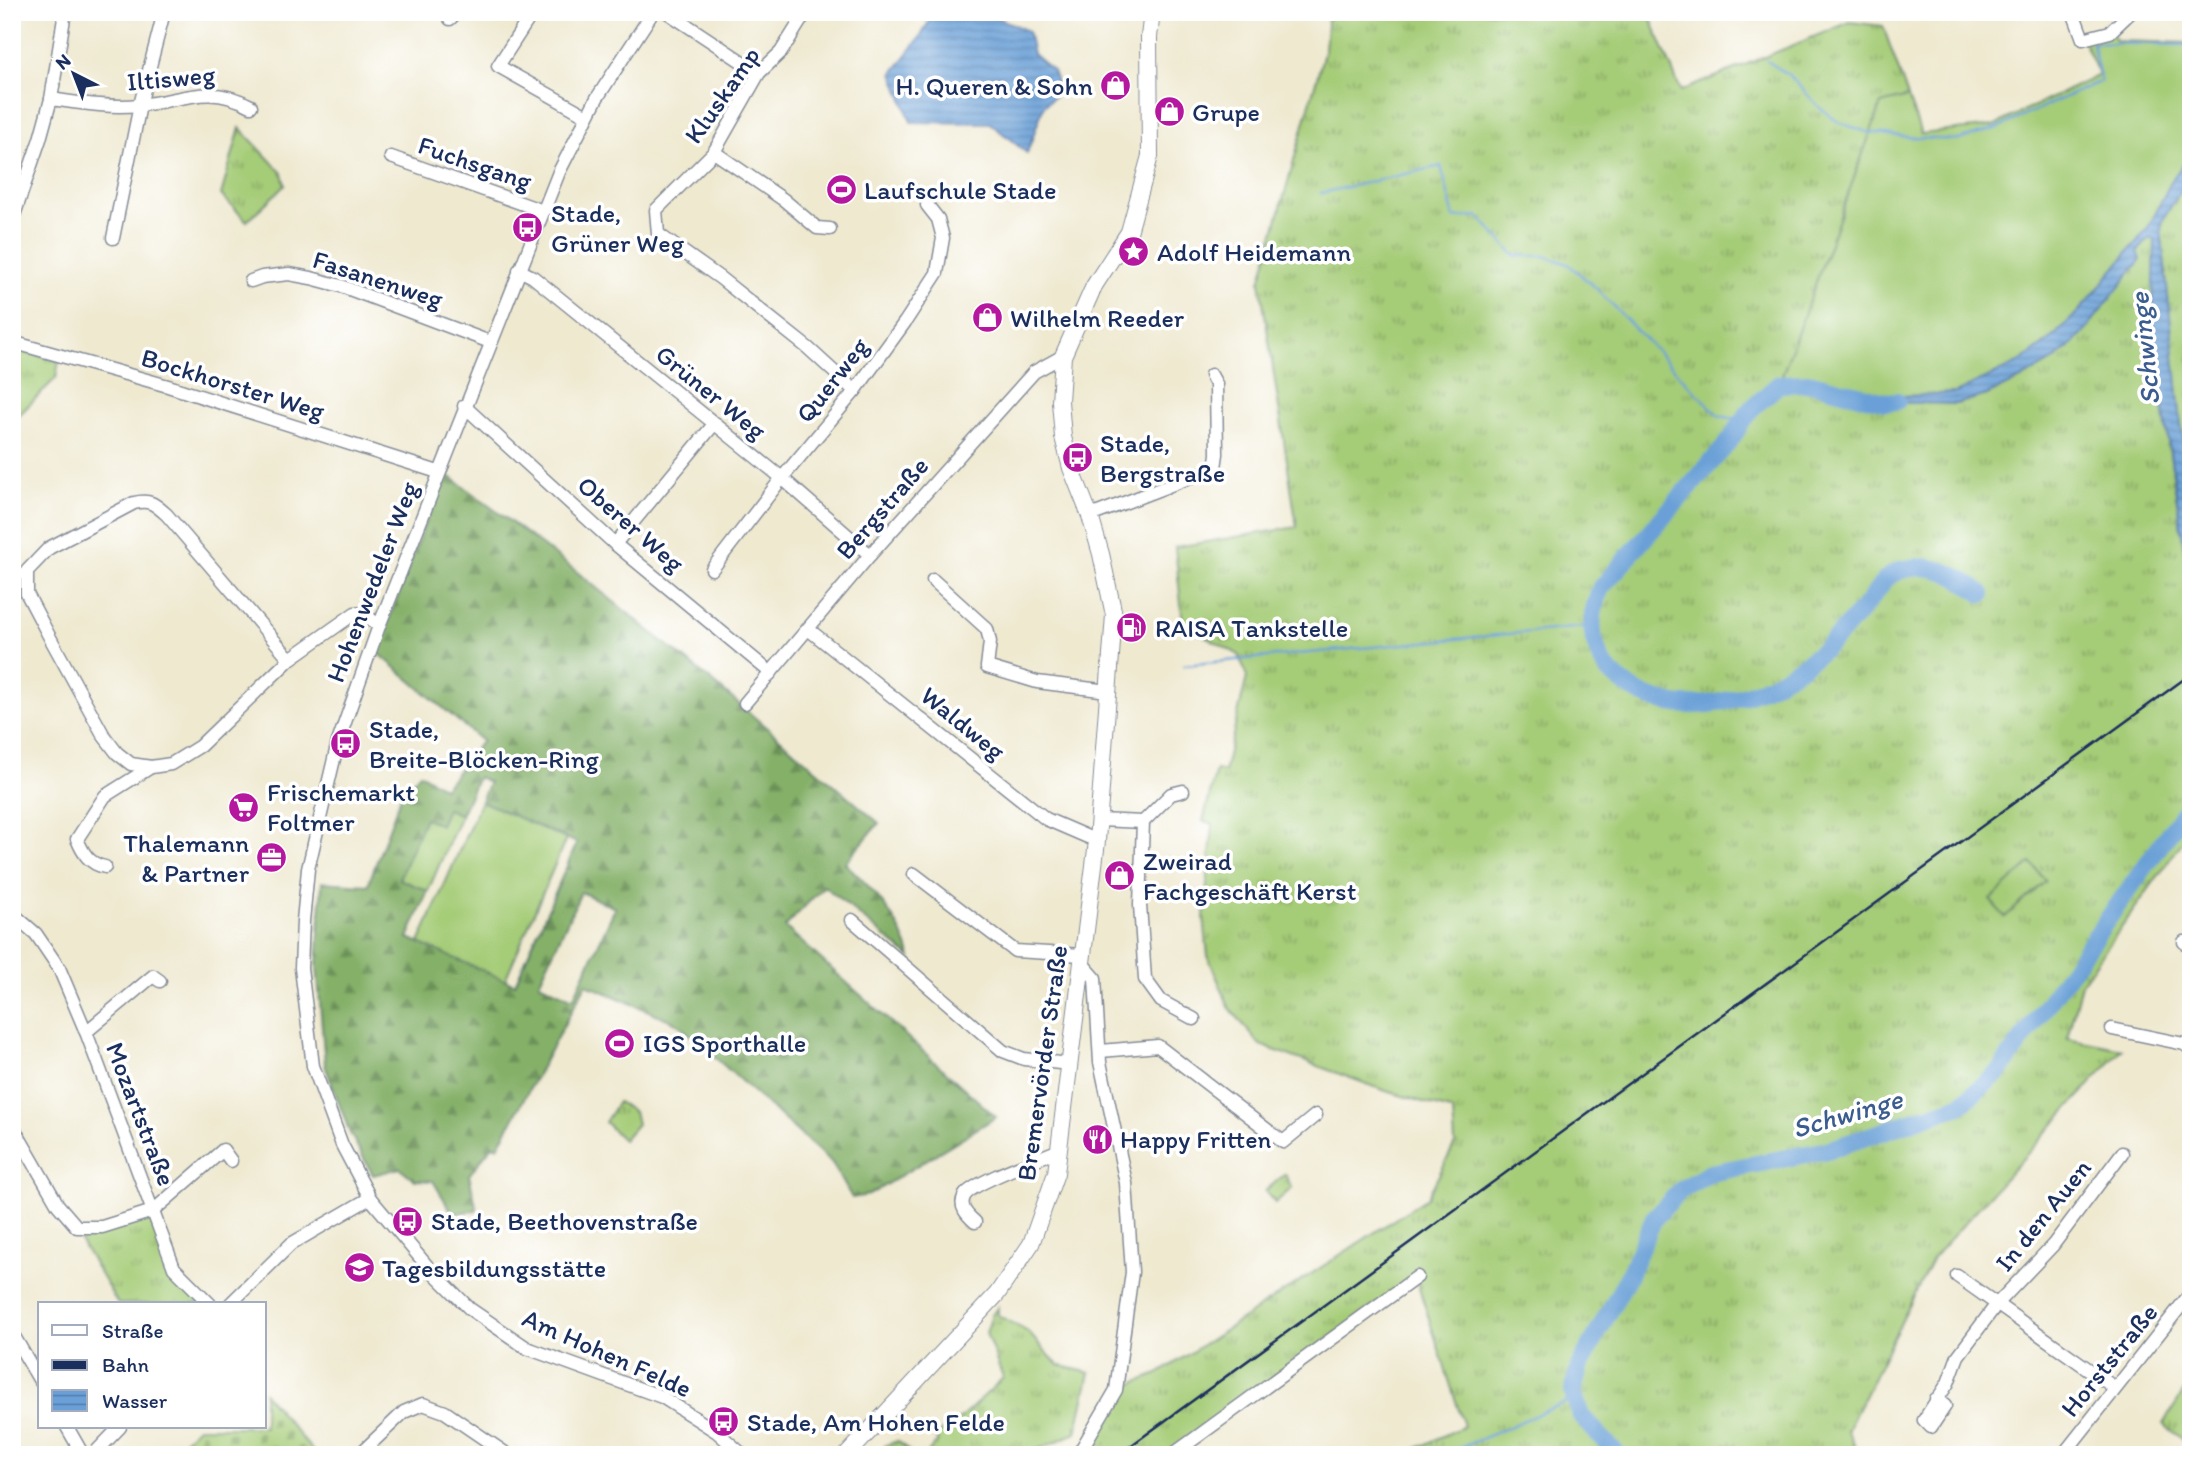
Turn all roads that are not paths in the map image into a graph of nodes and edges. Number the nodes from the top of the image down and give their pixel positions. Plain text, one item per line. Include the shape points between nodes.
1 (65, 12) edge
2 (164, 12) edge
3 (533, 12) edge
4 (653, 12) edge
5 (667, 12) edge
6 (806, 12) edge
7 (1152, 12) edge
8 (2073, 12) edge
9 (2131, 12) edge
10 (759, 73) junction
11 (51, 99) junction
12 (140, 105) junction
13 (251, 106) dead end
14 (587, 116) junction
15 (714, 152) junction
16 (391, 158) dead end
17 (927, 205) dead end
18 (543, 211) junction
19 (12, 221) edge
20 (830, 229) dead end
21 (113, 238) dead end
22 (519, 270) junction
23 (251, 281) dead end
24 (12, 342) edge
25 (490, 342) junction
26 (1063, 356) junction
27 (1211, 375) dead end
28 (855, 391) junction
29 (464, 406) junction
30 (715, 423) junction
31 (438, 472) junction
32 (782, 478) junction
33 (1090, 516) junction
34 (615, 544) junction
35 (870, 555) junction
36 (712, 569) dead end
37 (933, 580) dead end
38 (379, 626) junction
39 (808, 629) junction
40 (290, 659) junction
41 (771, 673) junction
42 (1108, 691) junction
43 (746, 703) dead end
44 (151, 767) junction
45 (1183, 790) dead end
46 (1099, 820) junction
47 (1143, 822) junction
48 (1097, 841) junction
49 (105, 867) dead end
50 (914, 874) dead end
51 (12, 913) edge
52 (852, 920) dead end
53 (1081, 959) junction
54 (160, 981) dead end
55 (1194, 1019) dead end
56 (2112, 1029) dead end
57 (86, 1032) junction
58 (2191, 1049) edge
59 (1101, 1051) junction
60 (1069, 1064) junction
61 (1316, 1115) dead end
62 (12, 1125) edge
63 (1059, 1150) junction
64 (2122, 1153) dead end
65 (231, 1161) dead end
66 (370, 1198) junction
67 (153, 1211) junction
68 (975, 1222) dead end
69 (1957, 1276) dead end
70 (1417, 1277) dead end
71 (2191, 1293) edge
72 (208, 1302) edge
73 (232, 1302) edge
74 (1996, 1305) junction
75 (12, 1333) edge
76 (38, 1378) edge
77 (2115, 1388) junction
78 (1936, 1399) dead end
79 (68, 1428) edge
80 (119, 1428) edge
81 (739, 1451) edge
82 (1075, 1453) edge
83 (83, 1455) edge
84 (93, 1455) edge
85 (359, 1455) edge
86 (508, 1455) edge
87 (723, 1455) edge
88 (847, 1455) edge
89 (1172, 1455) edge
90 (2063, 1455) edge

1 - 11 street
2 - 12 street
3 - 14 street via 498,66
4 - 14 street, Hohenwedeler Weg
5 - 10 street
6 - 10 street, Kluskamp via 781,52
7 - 26 main road, Bremervörder Straße via 1150,156 1129,232 1094,286
8 - 9 street via 2082,40 2110,32
10 - 15 street, Kluskamp
11 - 12 street, Iltisweg
11 - 19 street
12 - 13 street, Iltisweg via 203,93 233,97
12 - 21 street
14 - 18 street, Hohenwedeler Weg
15 - 20 street via 817,228
15 - 28 street, Kluskamp via 656,209 658,234 808,348
16 - 18 street, Fuchsgang
17 - 28 street, Querweg via 939,219 943,238 937,273
18 - 22 street, Hohenwedeler Weg
22 - 25 street, Hohenwedeler Weg
22 - 30 street, Grüner Weg
23 - 25 street, Fasanenweg via 289,274 311,278
24 - 31 street, Bockhorster Weg
25 - 29 street, Hohenwedeler Weg
26 - 33 main road, Bremervörder Straße via 1063,438
26 - 35 street, Bergstraße via 1034,372
27 - 33 street via 1216,384 1215,468
28 - 32 street, Querweg
29 - 31 street, Hohenwedeler Weg
29 - 34 street, Oberer Weg
30 - 32 street, Grüner Weg
30 - 34 street
31 - 38 street, Hohenwedeler Weg
32 - 35 street, Grüner Weg
32 - 36 street, Querweg
33 - 42 main road, Bremervörder Straße via 1114,615
34 - 41 street, Oberer Weg
35 - 39 street, Bergstraße
37 - 42 street via 987,629 987,667 1037,682
38 - 40 street via 355,612
38 - 66 street, Hohenwedeler Weg via 341,732 308,869 301,968 313,1066 342,1144
39 - 41 street, Bergstraße
39 - 48 street, Waldweg via 1046,819
40 - 44 street via 200,746 170,764
40 - 44 street via 157,506 134,503 49,548 27,571 27,594 104,736 131,764
41 - 43 street, Bergstraße
42 - 46 main road, Bremervörder Straße
44 - 49 street via 105,796 77,839 95,865
45 - 47 street via 1171,794
46 - 47 street
46 - 48 main road, Bremervörder Straße
47 - 55 street via 1140,905 1145,979 1161,1001
48 - 53 main road, Bremervörder Straße
50 - 53 street via 1015,951
51 - 57 street, Mozartstraße via 36,934 59,968
52 - 60 street via 1003,1051 1024,1059
53 - 59 street via 1095,978
53 - 60 main road, Bremervörder Straße
54 - 57 street, Mozartstraße via 153,976
56 - 58 street
57 - 67 street, Mozartstraße
59 - 61 street via 1158,1046 1283,1142
59 - 82 street via 1126,1183 1132,1272 1116,1391
60 - 63 main road, Bremervörder Straße
62 - 67 street via 58,1205 77,1227 102,1227
63 - 68 street via 966,1193 965,1213
63 - 88 main road, Bremervörder Straße via 1056,1173 1031,1244 997,1294
64 - 74 street, In den Auen via 2053,1245
65 - 67 street, Mozartstraße via 223,1150
66 - 73 street via 291,1244
66 - 81 street, Am Hohen Felde via 470,1309 527,1348 662,1397
67 - 72 street, Mozartstraße via 174,1268
69 - 74 street, In den Auen
70 - 89 street
71 - 77 street, Horststraße
74 - 77 street, In den Auen
74 - 78 street, In den Auen via 1958,1356 1948,1384
75 - 76 street
77 - 90 street, Horststraße
79 - 83 street
80 - 84 street
81 - 87 street
85 - 86 street via 404,1412 423,1404 445,1412

